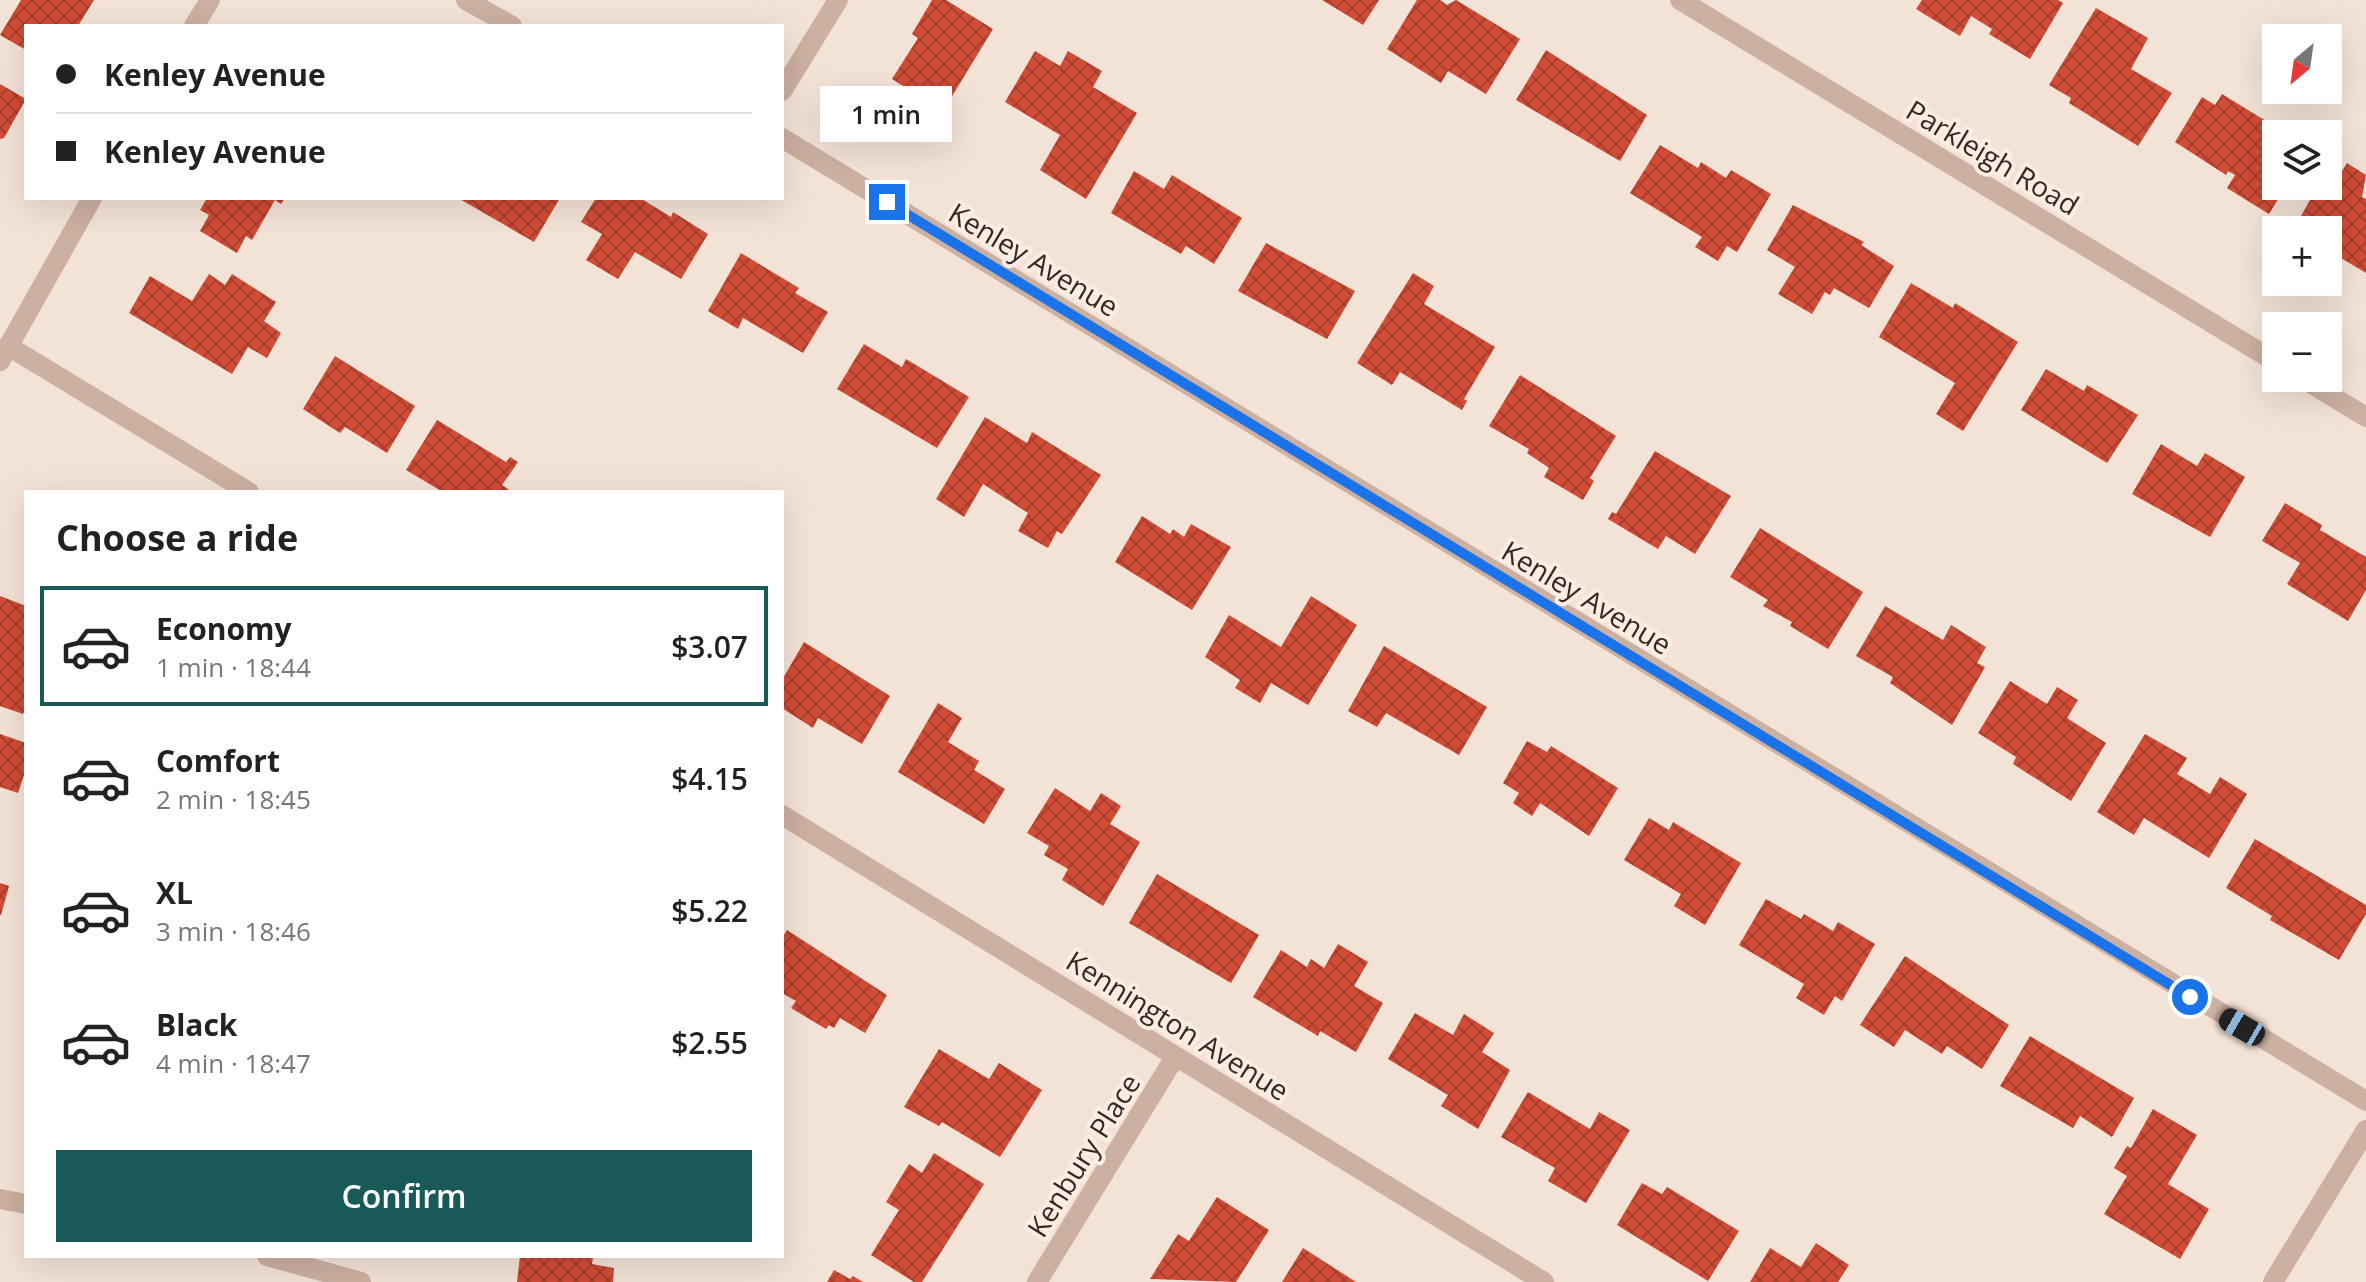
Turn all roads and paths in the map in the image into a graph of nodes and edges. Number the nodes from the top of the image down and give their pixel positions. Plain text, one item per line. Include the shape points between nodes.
1 (210, 0) edge
2 (466, 0) edge
3 (838, 0) edge
4 (1680, 0) edge
5 (195, 24) edge
6 (508, 24) edge
7 (784, 88) edge
8 (784, 139) edge
9 (91, 200) edge
10 (2262, 353) edge
11 (4, 354) edge
12 (2325, 392) edge
13 (2366, 417) edge
14 (245, 490) edge
15 (784, 816) edge
16 (1175, 1057) junction
17 (2366, 1101) edge
18 (2366, 1130) edge
19 (0, 1199) edge
20 (24, 1204) edge
21 (274, 1258) edge
22 (361, 1282) edge
23 (1037, 1282) edge
24 (1544, 1282) edge
25 (2273, 1282) edge

1 - 5 street
2 - 6 street
3 - 7 street
4 - 10 street, Parkleigh Road
8 - 17 street, Kenley Avenue
9 - 11 street
11 - 14 street
12 - 13 street
15 - 16 street, Kennington Avenue
16 - 23 street, Kenbury Place
16 - 24 street, Kennington Avenue
18 - 25 street
19 - 20 street
21 - 22 street

